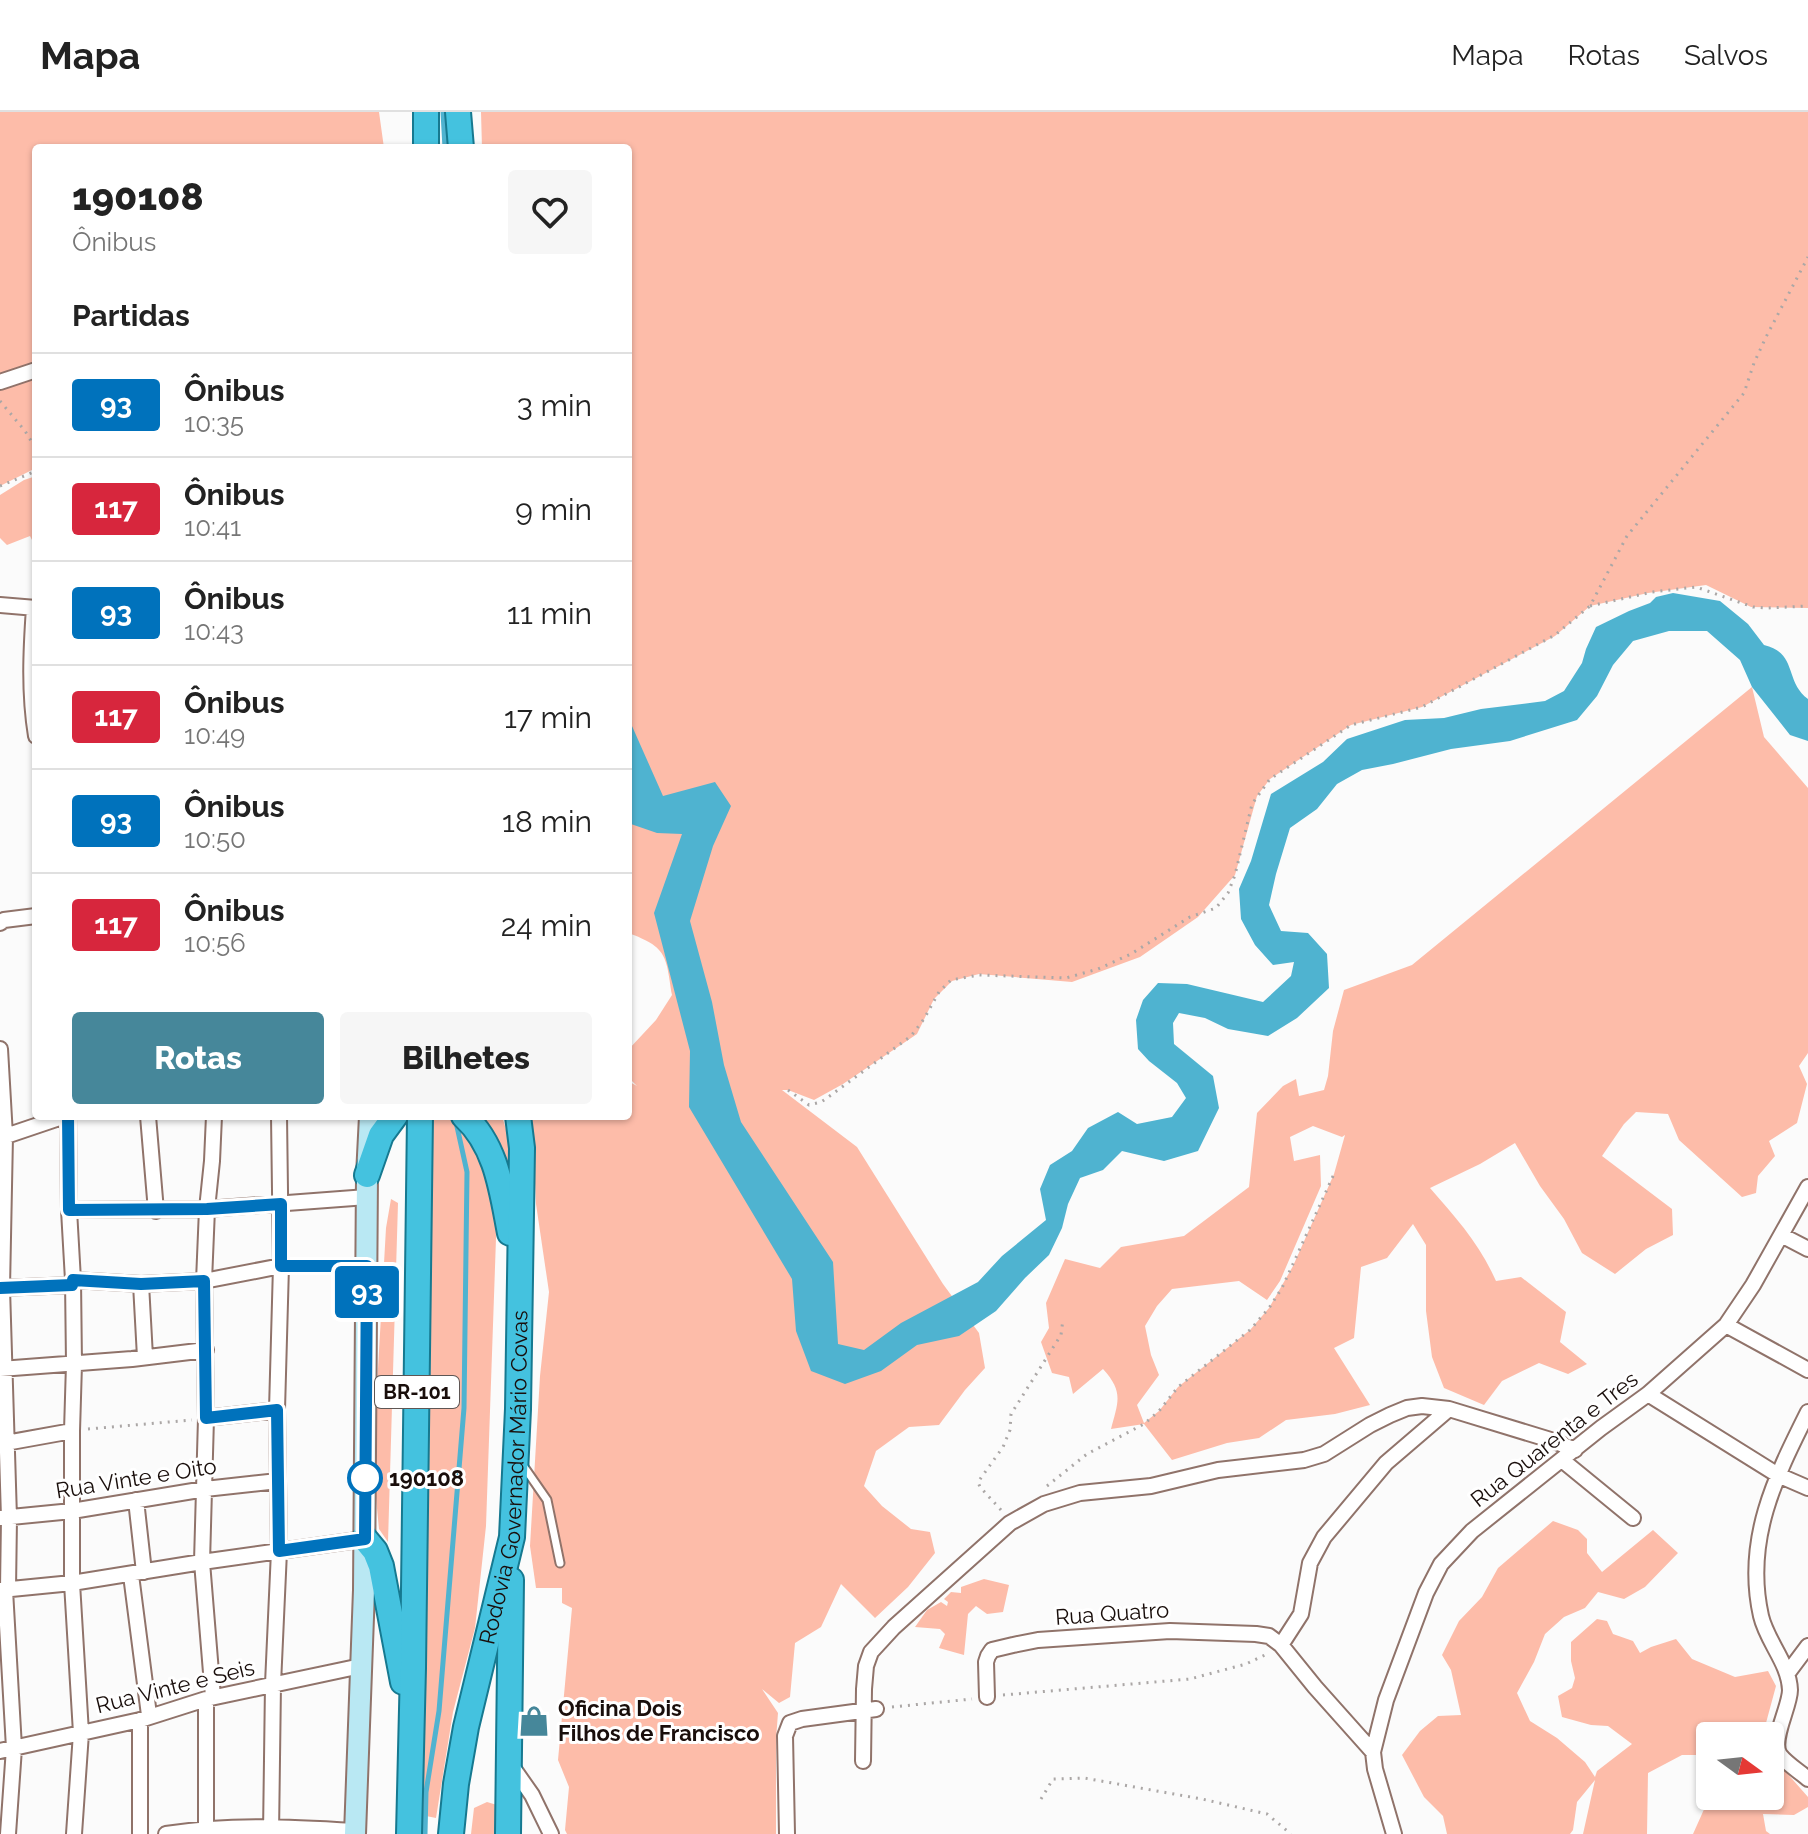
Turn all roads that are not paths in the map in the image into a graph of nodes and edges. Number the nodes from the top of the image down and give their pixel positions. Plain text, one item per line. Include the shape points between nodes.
1 (426, 112) edge
2 (458, 112) edge
3 (426, 144) edge
4 (461, 144) edge
5 (32, 371) edge
6 (0, 382) edge
7 (0, 605) edge
8 (32, 608) edge
9 (32, 649) edge
10 (32, 712) edge
11 (32, 916) edge
12 (1, 919) edge
13 (0, 1049) edge
14 (54, 1120) edge
15 (66, 1120) edge
16 (148, 1120) edge
17 (214, 1120) edge
18 (279, 1120) edge
19 (370, 1120) edge
20 (392, 1120) edge
21 (420, 1120) edge
22 (467, 1120) edge
23 (518, 1120) edge
24 (3, 1137) edge
25 (367, 1186) junction
26 (1808, 1187) edge
27 (281, 1204) junction
28 (207, 1209) junction
29 (69, 1210) junction
30 (156, 1211) junction
31 (1781, 1235) junction
32 (1808, 1249) edge
33 (281, 1266) junction
34 (367, 1266) junction
35 (519, 1274) junction
36 (204, 1281) junction
37 (73, 1283) junction
38 (141, 1284) junction
39 (1, 1288) edge
40 (1726, 1325) junction
41 (206, 1350) junction
42 (145, 1357) junction
43 (74, 1364) junction
44 (2, 1369) edge
45 (1808, 1370) edge
46 (1648, 1394) junction
47 (1449, 1409) junction
48 (277, 1410) junction
49 (1808, 1412) edge
50 (206, 1418) junction
51 (72, 1431) junction
52 (3, 1444) edge
53 (1575, 1450) junction
54 (516, 1456) junction
55 (1562, 1460) junction
56 (1778, 1475) junction
57 (278, 1481) junction
58 (1808, 1488) edge
59 (205, 1489) junction
60 (136, 1500) junction
61 (72, 1511) junction
62 (4, 1518) edge
63 (1633, 1518) dead end
64 (512, 1537) junction
65 (365, 1539) junction
66 (279, 1551) junction
67 (202, 1562) junction
68 (560, 1563) dead end
69 (138, 1574) junction
70 (72, 1583) junction
71 (4, 1590) edge
72 (1281, 1645) junction
73 (1808, 1646) edge
74 (361, 1666) junction
75 (1787, 1674) junction
76 (273, 1684) junction
77 (987, 1697) road end
78 (210, 1698) junction
79 (870, 1710) junction
80 (144, 1718) junction
81 (411, 1718) junction
82 (81, 1733) junction
83 (7, 1750) edge
84 (1373, 1752) junction
85 (863, 1761) dead end
86 (509, 1763) junction
87 (1808, 1779) edge
88 (532, 1795) junction
89 (508, 1826) edge
90 (271, 1830) edge
91 (206, 1831) edge
92 (355, 1832) edge
93 (8, 1834) edge
94 (74, 1834) edge
95 (140, 1834) edge
96 (166, 1834) edge
97 (409, 1834) edge
98 (451, 1834) edge
99 (551, 1834) edge
100 (787, 1834) edge
101 (1394, 1834) edge

1 - 3 highway
2 - 4 highway
5 - 6 street
7 - 8 street
9 - 10 street
11 - 12 street
13 - 24 street
14 - 24 street
15 - 29 street
16 - 30 street
17 - 28 street
18 - 27 street
19 - 25 main road
20 - 25 highway via 381,1135
21 - 81 highway, BR-101
22 - 35 highway via 484,1140 497,1170
23 - 35 highway, Rodovia Governador Mário Covas
24 - 39 street
25 - 27 street
25 - 34 main road
26 - 31 street, Rua Quarenta e Tres
27 - 28 street
27 - 33 street
28 - 30 street
28 - 36 street
29 - 30 street
29 - 37 street
31 - 32 street
31 - 40 street, Rua Quarenta e Tres
33 - 34 street
33 - 36 street
33 - 48 street
34 - 65 main road
35 - 54 highway, Rodovia Governador Mário Covas
36 - 38 street
36 - 41 street
37 - 38 street
37 - 39 street
37 - 43 street
38 - 42 street
39 - 44 street
40 - 45 street
40 - 46 street, Rua Quarenta e Tres
41 - 42 street
41 - 50 street
42 - 43 street
43 - 44 street
43 - 51 street
44 - 52 street
46 - 53 street, Rua Quarenta e Tres
46 - 56 street
47 - 53 street
47 - 72 street via 1386,1463 1324,1537 1310,1563 1301,1614
47 - 79 street via 1407,1408 1304,1460 1080,1493 1026,1513 871,1652 866,1666
48 - 50 street
48 - 57 street
49 - 56 street
50 - 59 street
51 - 52 street
51 - 61 street
52 - 62 street
53 - 55 street, Rua Quarenta e Tres
54 - 64 highway, Rodovia Governador Mário Covas
54 - 68 lane via 547,1500
55 - 63 street
55 - 84 street, Rua Quarenta e Tres via 1472,1531 1441,1564 1386,1700
56 - 58 street
56 - 75 street via 1756,1548 1761,1617
57 - 59 street, Rua Vinte e Oito
57 - 66 street
59 - 60 street, Rua Vinte e Oito
59 - 67 street
60 - 61 street, Rua Vinte e Oito
60 - 69 street
61 - 62 street, Rua Vinte e Oito
61 - 70 street
62 - 71 street
64 - 86 highway
64 - 98 highway, Rodovia Governador Mário Covas via 466,1727
65 - 66 street
65 - 74 main road
65 - 81 highway via 381,1566
66 - 67 street
66 - 76 street
67 - 69 street
67 - 78 street
69 - 70 street
69 - 80 street
70 - 71 street
70 - 82 street
71 - 83 street
72 - 77 street, Rua Quatro via 1256,1634 1170,1631 1038,1640 992,1650 986,1662
72 - 84 street
73 - 75 street
74 - 76 street, Rua Vinte e Seis
74 - 92 main road
75 - 87 street via 1790,1692 1777,1746
76 - 78 street, Rua Vinte e Seis
76 - 90 street
78 - 80 street, Rua Vinte e Seis
78 - 91 street
79 - 85 street
79 - 100 street via 802,1719 788,1726
80 - 82 street, Rua Vinte e Seis
80 - 95 street
81 - 97 highway, BR-101
82 - 83 street, Rua Vinte e Seis
82 - 94 street
83 - 93 street
84 - 101 street
86 - 88 street
86 - 89 highway
88 - 89 street via 517,1802
88 - 99 street
90 - 91 street
90 - 92 street
91 - 96 street

